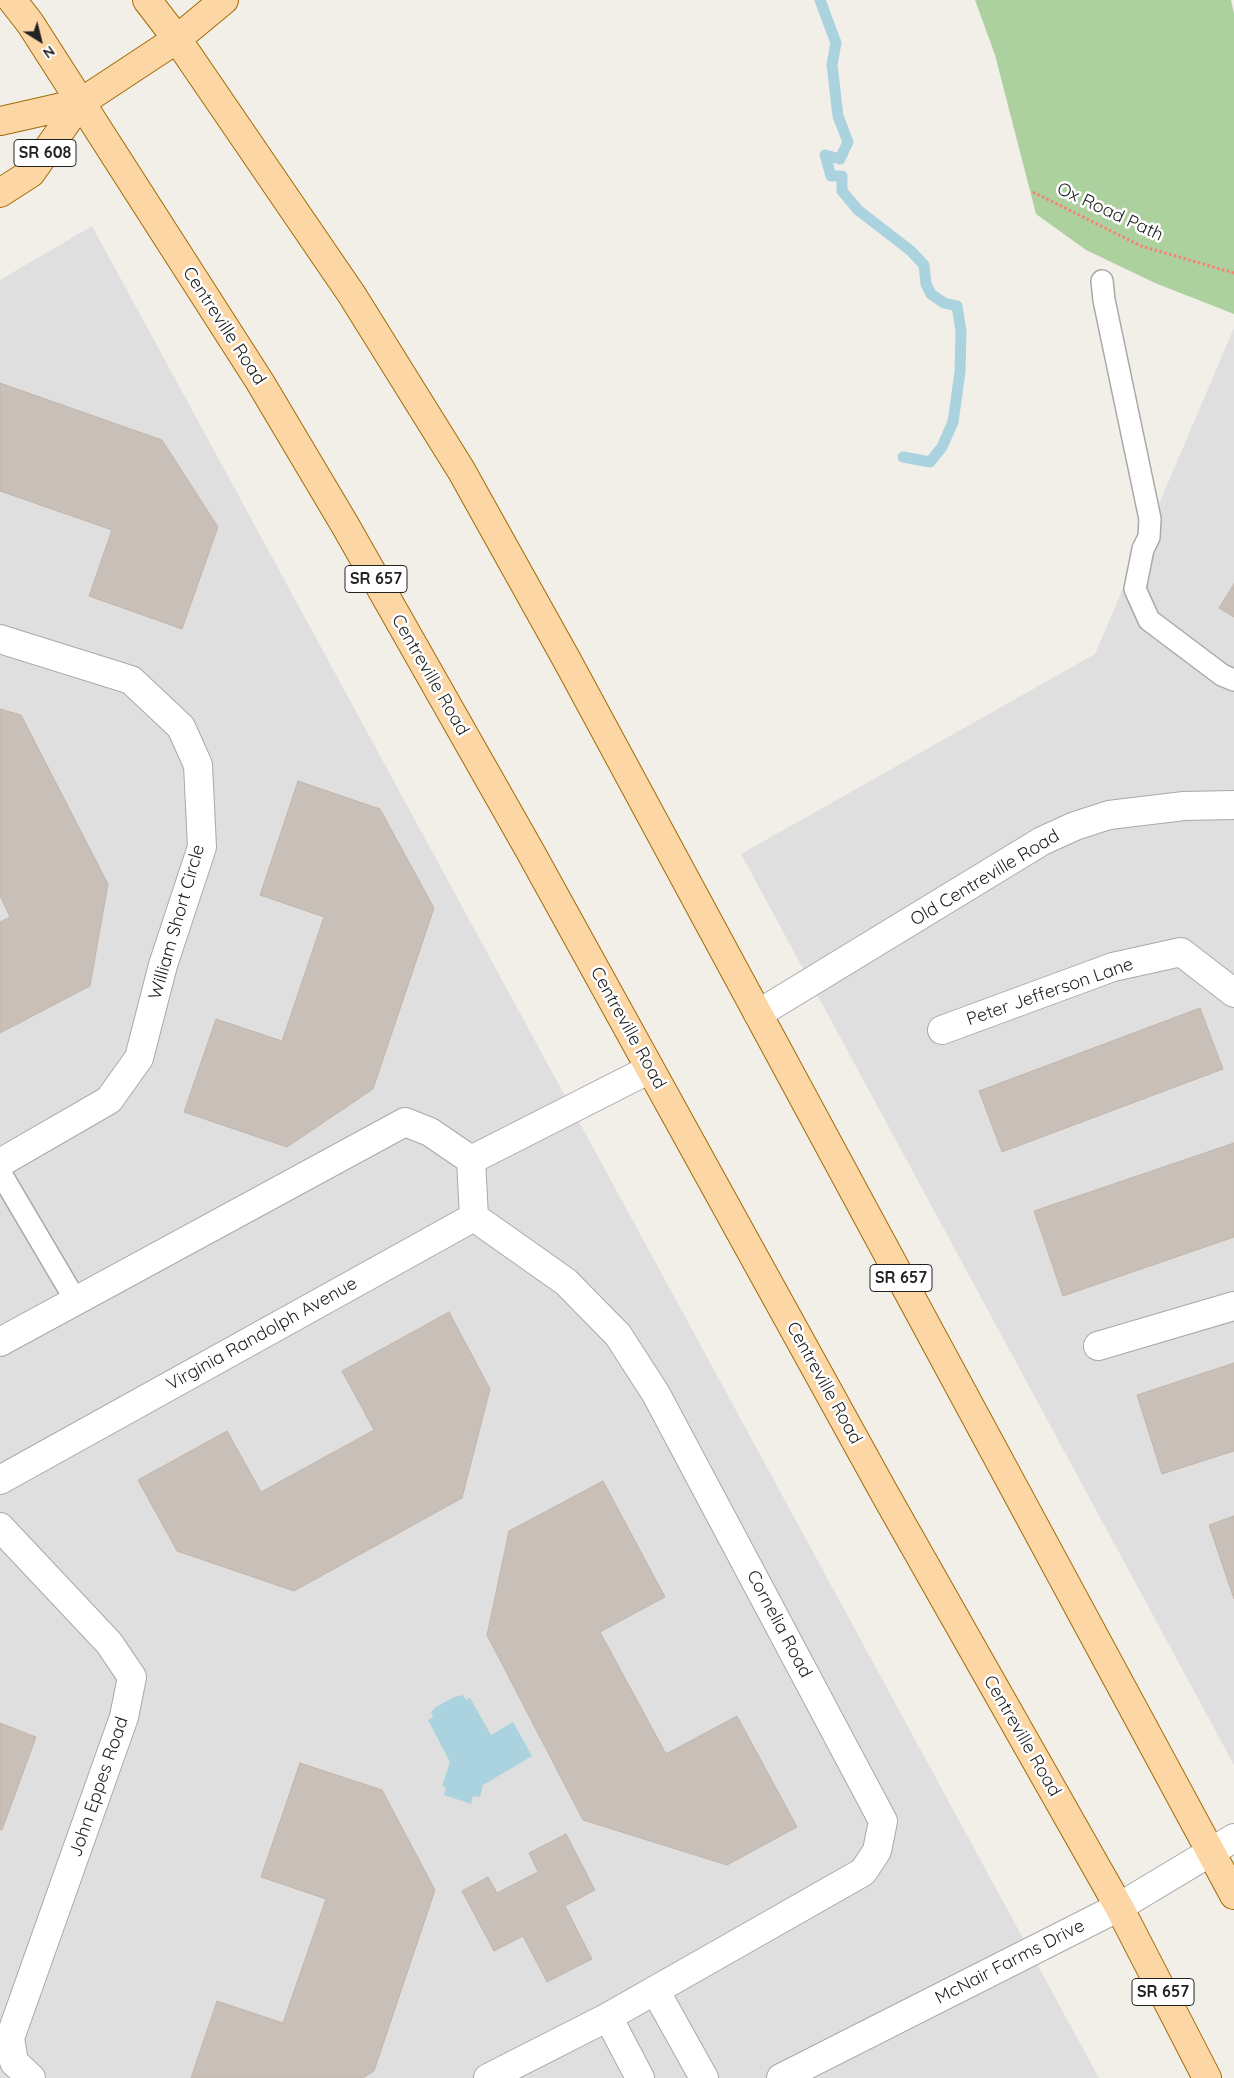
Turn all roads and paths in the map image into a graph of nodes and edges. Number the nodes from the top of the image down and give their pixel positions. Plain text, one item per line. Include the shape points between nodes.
1 (12, 0) edge
2 (148, 0) edge
3 (224, 0) edge
4 (177, 39) junction
5 (80, 102) junction
6 (0, 121) edge
7 (1033, 192) dead end
8 (0, 193) edge
9 (1234, 273) edge
10 (1102, 281) dead end
11 (0, 639) edge
12 (1234, 680) edge
13 (1234, 805) edge
14 (1234, 993) edge
15 (758, 1014) junction
16 (942, 1030) dead end
17 (650, 1069) junction
18 (471, 1160) junction
19 (0, 1164) edge
20 (0, 1172) edge
21 (474, 1217) junction
22 (76, 1301) junction
23 (1234, 1306) edge
24 (0, 1342) edge
25 (1098, 1346) dead end
26 (0, 1480) edge
27 (0, 1527) edge
28 (1234, 1838) edge
29 (1210, 1851) junction
30 (1234, 1895) edge
31 (1119, 1907) junction
32 (655, 1990) junction
33 (608, 2017) junction
34 (32, 2078) edge
35 (488, 2078) edge
36 (640, 2078) edge
37 (704, 2078) edge
38 (781, 2078) edge
39 (1207, 2078) edge

1 - 5 main road, Centreville Road / SR 657
2 - 4 main road, SR 657
3 - 4 main road, SR 608
4 - 5 main road, SR 608
4 - 15 main road, SR 657 via 352,295 461,470
5 - 6 main road, SR 608
5 - 8 main road, SR 608 via 31,173
5 - 17 main road, Centreville Road / SR 657 via 260,382 345,525
7 - 9 path, Ox Road Path via 1141,246
10 - 12 lane via 1150,519 1149,536 1135,588 1149,620
11 - 19 street, William Short Circle via 131,680 181,727 198,765 202,847 163,965 139,1058 109,1100
13 - 15 street, Old Centreville Road via 1156,809 1109,816 1075,826 1042,841
14 - 16 street, Peter Jefferson Lane via 1181,952 1113,966
15 - 29 main road, SR 657
17 - 18 street
17 - 31 main road, Centreville Road / SR 657 via 886,1496
18 - 21 street
18 - 22 street via 430,1132 405,1122
20 - 22 lane
21 - 26 street, Virginia Randolph Avenue
21 - 32 street, Cornelia Road via 566,1282 618,1335 656,1394 883,1821 877,1851 863,1872
22 - 24 street
23 - 25 street
27 - 34 street, John Eppes Road via 109,1643 132,1678 124,1717 10,2038 14,2062
28 - 29 street, McNair Farms Drive
29 - 30 main road, SR 657
29 - 31 street, McNair Farms Drive
31 - 38 street, McNair Farms Drive
31 - 39 main road, Centreville Road / SR 657
32 - 33 street, Cornelia Road
32 - 37 street
33 - 35 street, Cornelia Road
33 - 36 street

